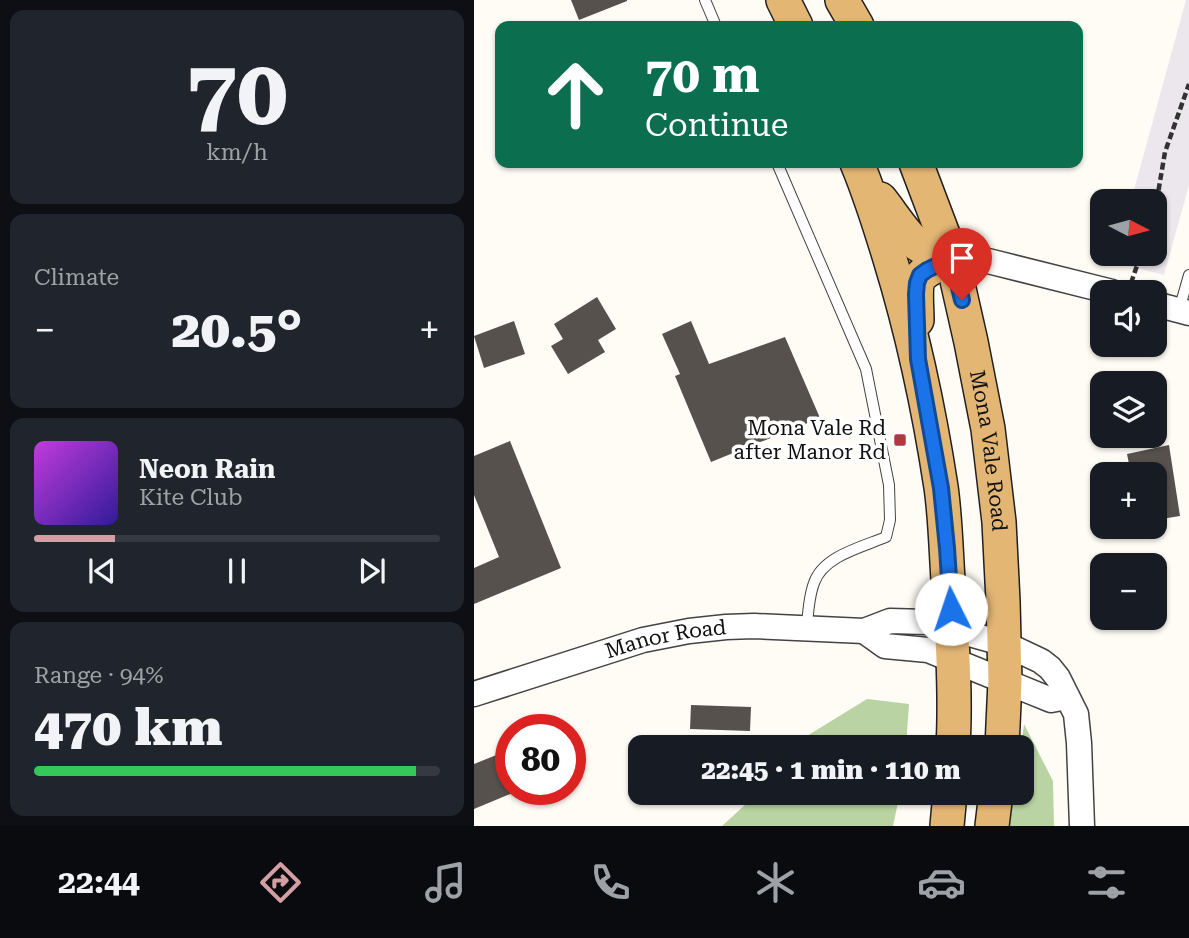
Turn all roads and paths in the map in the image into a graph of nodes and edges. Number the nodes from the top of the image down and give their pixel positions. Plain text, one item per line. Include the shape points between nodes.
1 (705, 0) edge
2 (783, 0) edge
3 (842, 0) edge
4 (714, 21) edge
5 (794, 21) edge
6 (854, 21) edge
7 (1189, 84) edge
8 (779, 168) edge
9 (918, 168) edge
10 (861, 172) edge
11 (1159, 189) edge
12 (952, 258) junction
13 (1189, 275) edge
14 (1090, 286) edge
15 (1167, 307) edge
16 (1184, 312) edge
17 (918, 359) junction
18 (807, 627) junction
19 (953, 644) junction
20 (1005, 644) junction
21 (1005, 681) junction
22 (474, 694) edge
23 (1067, 697) junction
24 (954, 735) edge
25 (1003, 735) edge
26 (949, 805) edge
27 (994, 805) edge
28 (947, 826) edge
29 (991, 826) edge
30 (1082, 826) edge

1 - 4 lane
2 - 5 highway
3 - 6 highway
7 - 11 path via 1165,152
8 - 18 lane via 866,369 889,485 886,537 842,555 819,572 810,594
9 - 12 highway, Mona Vale Road
10 - 12 highway via 907,236
10 - 17 highway
12 - 14 street via 988,261
12 - 17 highway via 920,275 917,283
12 - 20 highway, Mona Vale Road via 988,429 999,522
13 - 16 lane
15 - 16 street
17 - 19 highway via 941,488
18 - 19 street, Manor Road via 864,631 885,646 928,650
18 - 22 street, Manor Road via 726,627 665,635
19 - 20 street
19 - 21 street
19 - 24 highway
20 - 21 highway, Mona Vale Road
20 - 23 street via 1050,668
21 - 23 street via 1051,700
21 - 25 highway, Mona Vale Road
23 - 30 street via 1078,728
26 - 28 highway
27 - 29 highway

